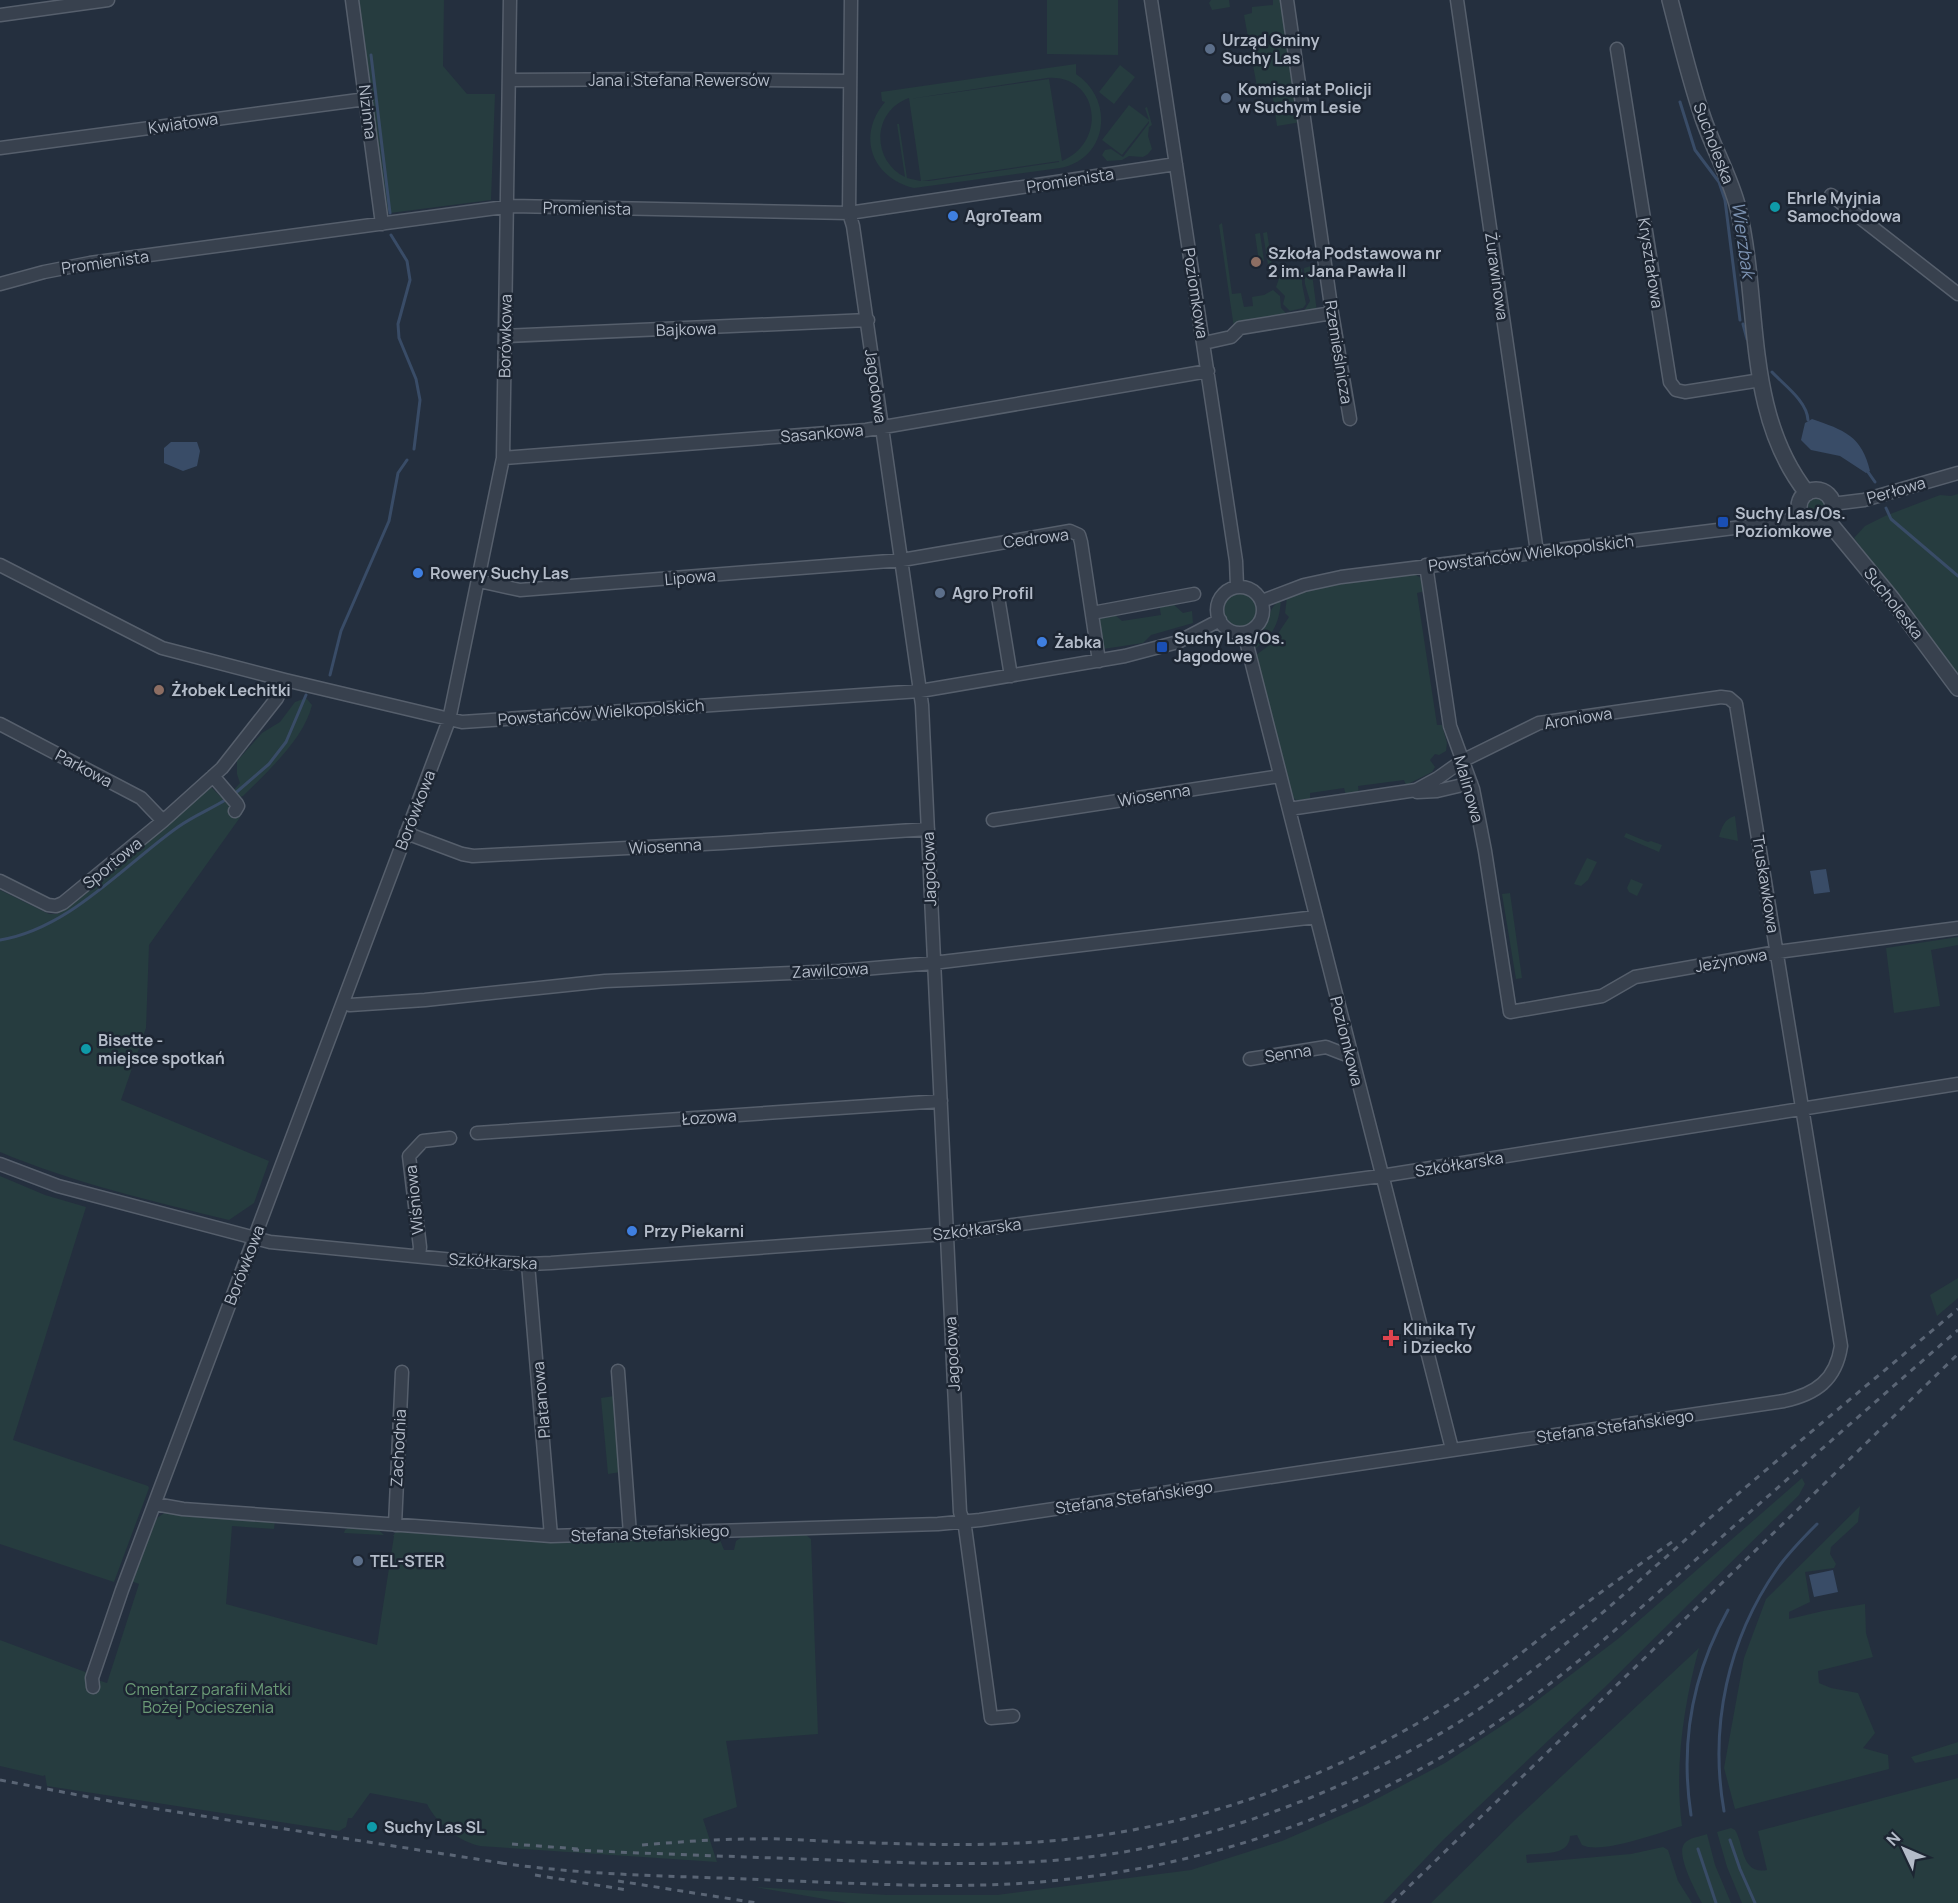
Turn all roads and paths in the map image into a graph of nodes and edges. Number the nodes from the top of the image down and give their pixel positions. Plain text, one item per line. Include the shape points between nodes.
1 (108, 0) edge
2 (352, 0) edge
3 (510, 0) edge
4 (851, 0) edge
5 (1151, 0) edge
6 (1287, 0) edge
7 (1457, 0) edge
8 (1670, 0) edge
9 (0, 15) edge
10 (1617, 49) dead end
11 (509, 80) junction
12 (850, 81) junction
13 (366, 99) junction
14 (0, 148) edge
15 (1176, 164) junction
16 (1831, 195) dead end
17 (506, 207) junction
18 (849, 213) junction
19 (382, 224) junction
20 (0, 284) edge
21 (1958, 294) edge
22 (1332, 313) junction
23 (868, 321) junction
24 (505, 336) junction
25 (1204, 343) junction
26 (1208, 371) junction
27 (1761, 380) junction
28 (1350, 419) dead end
29 (882, 427) junction
30 (503, 458) junction
31 (1958, 472) edge
32 (1807, 493) junction
33 (1832, 504) junction
34 (1802, 517) junction
35 (1827, 520) junction
36 (1537, 552) junction
37 (902, 560) junction
38 (0, 565) edge
39 (1426, 566) junction
40 (478, 581) junction
41 (1238, 586) junction
42 (1194, 594) dead end
43 (998, 597) dead end
44 (1262, 601) junction
45 (1092, 613) junction
46 (1220, 620) junction
47 (1244, 633) junction
48 (1099, 661) junction
49 (1011, 676) junction
50 (285, 680) junction
51 (1958, 688) edge
52 (920, 690) junction
53 (1729, 698) joint
54 (449, 720) junction
55 (0, 724) edge
56 (1462, 761) junction
57 (213, 776) junction
58 (1280, 776) junction
59 (1471, 783) junction
60 (1407, 792) junction
61 (235, 807) dead end
62 (1289, 809) junction
63 (993, 820) dead end
64 (163, 821) junction
65 (928, 829) junction
66 (406, 832) junction
67 (0, 880) edge
68 (1316, 916) junction
69 (1958, 928) edge
70 (1777, 952) junction
71 (933, 963) junction
72 (343, 1002) junction
73 (1510, 1012) joint
74 (1346, 1034) junction
75 (1326, 1047) junction
76 (1350, 1052) junction
77 (1250, 1059) dead end
78 (1958, 1084) edge
79 (941, 1101) junction
80 (1803, 1109) junction
81 (477, 1133) dead end
82 (450, 1138) dead end
83 (0, 1164) edge
84 (1381, 1176) junction
85 (946, 1234) junction
86 (254, 1238) junction
87 (419, 1256) junction
88 (528, 1264) junction
89 (618, 1371) dead end
90 (402, 1372) dead end
91 (1452, 1449) junction
92 (154, 1504) junction
93 (963, 1522) junction
94 (395, 1525) junction
95 (630, 1534) junction
96 (551, 1536) junction
97 (93, 1688) dead end
98 (1013, 1716) dead end

1 - 9 street
2 - 13 street, Nizinna
3 - 11 street, Borówkowa
4 - 12 street, Jagodowa
5 - 15 street, Poziomkowa
6 - 22 street, Rzemieślnicza
7 - 36 street, Żurawinowa
8 - 27 street, Sucholeska via 1701,114 1738,209
10 - 27 street, Kryształowa via 1670,382 1676,390 1685,392
11 - 12 street, Jana i Stefana Rewersów
11 - 17 street, Borówkowa
12 - 18 street, Jagodowa
13 - 14 street, Kwiatowa
13 - 19 street, Nizinna
15 - 18 street, Promienista
15 - 25 street, Poziomkowa
16 - 21 street
17 - 18 street, Promienista
17 - 19 street, Promienista
17 - 24 street, Borówkowa
18 - 23 street, Jagodowa
19 - 20 street, Promienista via 66,267
22 - 25 street via 1240,328 1231,337
22 - 28 street, Rzemieślnicza
23 - 24 street, Bajkowa
23 - 29 street, Jagodowa
24 - 30 street, Borówkowa
25 - 26 street, Poziomkowa
26 - 29 street, Sasankowa
26 - 41 street, Poziomkowa
27 - 32 street, Sucholeska via 1778,445
29 - 30 street, Sasankowa
29 - 37 street, Jagodowa
30 - 40 street, Borówkowa
31 - 33 street, Perłowa via 1864,500
32 - 33 street via 1823,492
32 - 34 street via 1799,504
33 - 35 street
34 - 35 street via 1814,524
34 - 36 street, Powstańców Wielkopolskich
35 - 51 street, Sucholeska
36 - 39 street, Powstańców Wielkopolskich
37 - 40 street, Lipowa via 530,589
37 - 45 street, Cedrowa via 1070,531 1079,535 1081,542
37 - 52 street, Jagodowa
38 - 50 street, Powstańców Wielkopolskich via 156,646
39 - 44 street, Powstańców Wielkopolskich via 1323,580
39 - 56 street, Malinowa via 1450,726
40 - 54 street, Borówkowa
41 - 44 street via 1255,591
41 - 46 street via 1230,588 1220,599
42 - 45 street
43 - 49 street
44 - 47 street via 1261,621
45 - 48 street, Cedrowa
46 - 47 street via 1227,629
46 - 48 street, Powstańców Wielkopolskich via 1162,647
47 - 58 street, Poziomkowa
48 - 49 street, Powstańców Wielkopolskich
49 - 52 street, Powstańców Wielkopolskich
50 - 54 street, Powstańców Wielkopolskich
50 - 57 street, Sportowa via 277,698
52 - 54 street, Powstańców Wielkopolskich
52 - 65 street, Jagodowa
53 - 56 street, Aroniowa via 1539,723
53 - 70 street, Truskawkowa via 1736,704
54 - 66 street, Borówkowa
55 - 64 street, Parkowa via 141,798
56 - 59 street, Malinowa
56 - 60 street, Aroniowa via 1438,778
57 - 61 street
57 - 64 street, Sportowa
58 - 62 street, Poziomkowa
58 - 63 street, Wiosenna
59 - 60 street, Aroniowa via 1437,791
59 - 73 street, Malinowa
60 - 62 street, Aroniowa
62 - 68 street, Poziomkowa
64 - 67 street, Sportowa via 58,906 48,905
65 - 66 street, Wiosenna via 473,856
65 - 71 street, Jagodowa
66 - 72 street, Borówkowa
68 - 71 street, Zawilcowa
68 - 74 street, Poziomkowa
69 - 70 street, Jeżynowa
70 - 73 street, Jeżynowa via 1635,977 1602,996
70 - 80 street, Truskawkowa
71 - 72 street, Zawilcowa via 605,981 425,999 350,1005
71 - 79 street, Jagodowa
72 - 86 street, Borówkowa
74 - 75 street, Senna
74 - 76 street, Poziomkowa
75 - 76 street, Senna
75 - 77 street, Senna
76 - 84 street, Poziomkowa
78 - 80 street, Szkółkarska
79 - 81 street, Łozowa
79 - 85 street, Jagodowa
80 - 84 street, Szkółkarska
80 - 91 street, Stefana Stefańskiego via 1841,1346 1833,1374 1800,1397 1784,1401
82 - 87 street, Wiśniowa via 423,1141 409,1156
83 - 86 street, Szkółkarska via 58,1186
84 - 85 street, Szkółkarska
84 - 91 street, Poziomkowa
85 - 88 street, Szkółkarska
85 - 93 street, Jagodowa
86 - 87 street, Szkółkarska
86 - 92 street, Borówkowa
87 - 88 street, Szkółkarska
88 - 96 street, Platanowa
89 - 95 street
90 - 94 street, Zachodnia
91 - 93 street, Stefana Stefańskiego
92 - 94 street, Stefana Stefańskiego
92 - 97 street, Borówkowa via 92,1678
93 - 95 street, Stefana Stefańskiego
93 - 98 street, Jagodowa via 992,1718
94 - 96 street, Stefana Stefańskiego
95 - 96 street, Stefana Stefańskiego

